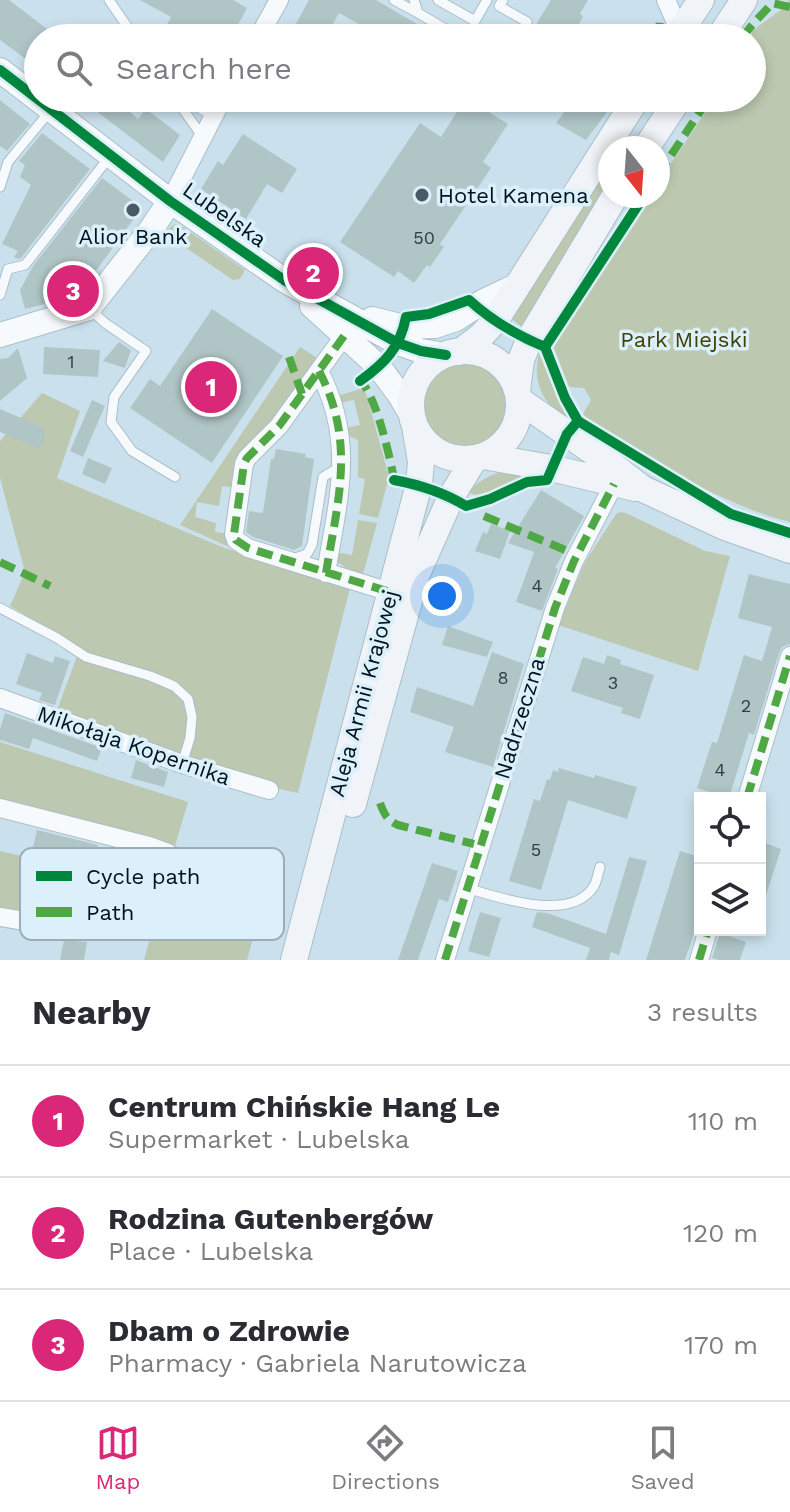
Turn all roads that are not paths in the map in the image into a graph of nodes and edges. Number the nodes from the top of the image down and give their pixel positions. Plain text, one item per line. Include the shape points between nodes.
1 (109, 0) edge
2 (279, 0) edge
3 (394, 0) edge
4 (414, 0) edge
5 (438, 0) edge
6 (487, 0) edge
7 (503, 0) edge
8 (666, 0) edge
9 (701, 0) edge
10 (745, 5) edge
11 (418, 13) junction
12 (527, 22) dead end
13 (125, 24) edge
14 (266, 24) edge
15 (437, 24) edge
16 (674, 24) edge
17 (685, 24) edge
18 (730, 24) edge
19 (0, 70) edge
20 (24, 89) edge
21 (48, 112) edge
22 (54, 112) edge
23 (185, 112) edge
24 (206, 112) edge
25 (215, 112) edge
26 (628, 112) edge
27 (670, 112) edge
28 (213, 116) junction
29 (202, 136) junction
30 (654, 136) edge
31 (111, 155) junction
32 (0, 187) edge
33 (170, 201) junction
34 (608, 208) edge
35 (0, 260) edge
36 (8, 269) junction
37 (284, 280) junction
38 (518, 285) junction
39 (0, 295) edge
40 (89, 308) junction
41 (339, 310) junction
42 (0, 335) edge
43 (344, 336) junction
44 (453, 353) junction
45 (319, 371) junction
46 (518, 395) junction
47 (414, 421) junction
48 (253, 452) junction
49 (479, 457) junction
50 (342, 466) junction
51 (175, 477) dead end
52 (614, 484) junction
53 (643, 489) junction
54 (790, 550) edge
55 (326, 573) junction
56 (390, 592) junction
57 (0, 608) edge
58 (790, 656) edge
59 (0, 698) edge
60 (182, 764) junction
61 (269, 790) dead end
62 (749, 792) edge
63 (0, 808) edge
64 (153, 848) edge
65 (600, 867) dead end
66 (467, 888) junction
67 (0, 917) edge
68 (20, 920) edge
69 (706, 936) edge
70 (294, 960) edge
71 (311, 960) edge
72 (445, 960) edge
73 (699, 960) edge

1 - 13 lane
2 - 14 street
3 - 11 lane
4 - 11 lane
5 - 6 lane via 475,21
7 - 12 lane via 499,6
8 - 16 street
9 - 17 main road
10 - 18 main road
11 - 15 lane
19 - 20 street, Lubelska
21 - 32 lane via 8,162
22 - 31 street, Lubelska
23 - 29 lane
24 - 28 lane
25 - 28 street
26 - 38 main road
27 - 30 main road
28 - 29 street
29 - 33 street
31 - 33 street, Lubelska
31 - 36 lane via 25,265
33 - 37 street, Lubelska
33 - 40 street
34 - 46 main road via 529,340
35 - 36 lane
36 - 39 lane
37 - 41 street, Lubelska
37 - 43 street, Lubelska
38 - 41 street, Lubelska via 456,319 427,327 404,327
38 - 44 main road via 488,330
40 - 42 street
40 - 51 lane via 146,351 114,397 111,422 132,451
41 - 44 street, Lubelska via 398,343
43 - 45 street
43 - 47 street, Lubelska via 379,367
44 - 46 main road via 481,354 496,361
44 - 47 main road via 432,363 418,379
45 - 48 street
45 - 50 street via 338,420
46 - 49 main road via 512,431 500,446
46 - 53 main road
47 - 49 main road via 424,440 442,454
47 - 56 main road, Aleja Armii Krajowej via 421,471
48 - 50 lane via 240,535 294,558 307,554 312,545 323,477
48 - 55 street via 244,464 236,540
49 - 52 main road
49 - 71 main road, Aleja Armii Krajowej via 451,497 416,576
50 - 55 street
52 - 53 main road
52 - 66 street, Nadrzeczna via 555,608
53 - 54 main road
55 - 56 street
56 - 70 main road, Aleja Armii Krajowej
57 - 60 lane via 86,657 174,686 188,699 192,717
58 - 62 street
59 - 60 street, Mikołaja Kopernika
60 - 61 street, Mikołaja Kopernika
63 - 64 street
65 - 66 lane via 594,886 569,904 518,902
66 - 72 street, Nadrzeczna
67 - 68 street
69 - 73 street

